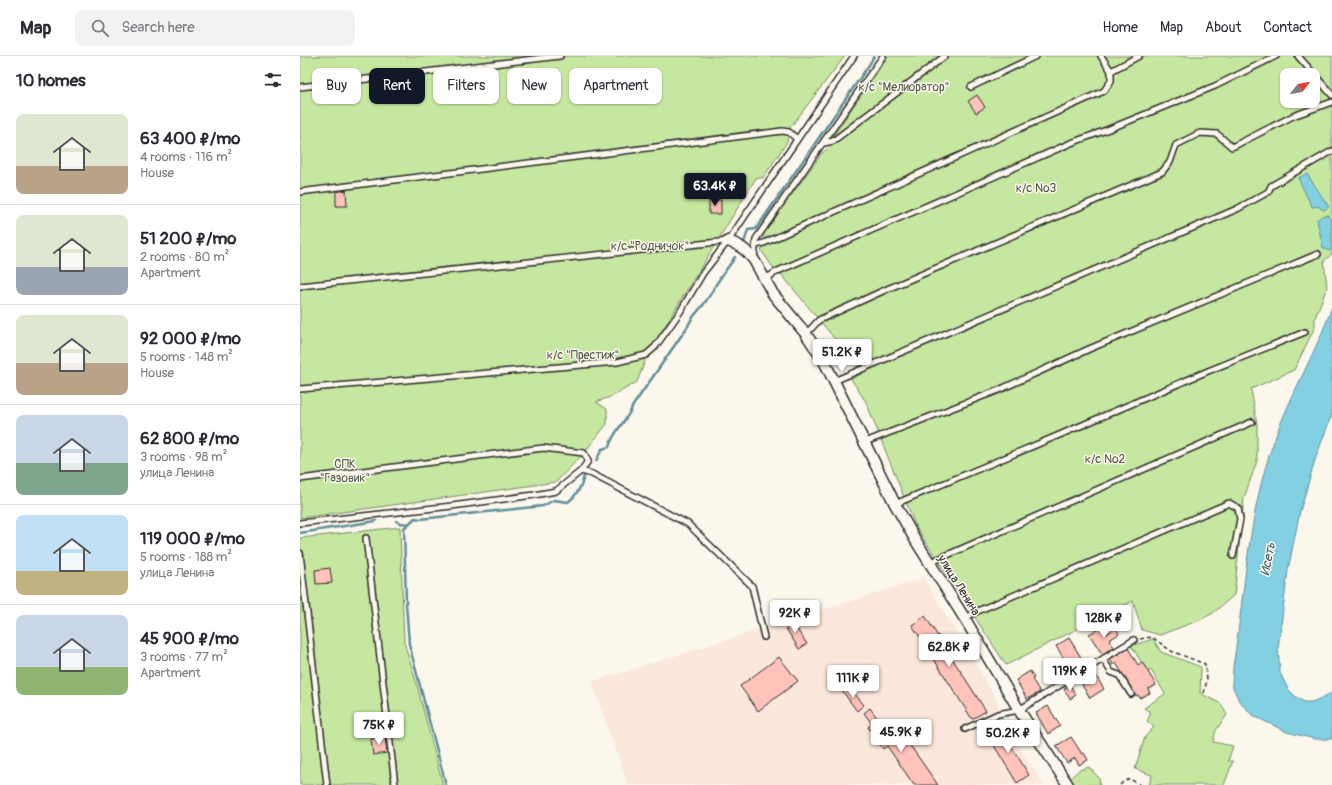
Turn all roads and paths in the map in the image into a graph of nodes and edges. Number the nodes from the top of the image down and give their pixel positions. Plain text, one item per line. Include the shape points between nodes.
1 (560, 56) edge
2 (854, 56) edge
3 (883, 56) edge
4 (945, 56) edge
5 (1036, 56) edge
6 (1101, 56) edge
7 (1139, 56) edge
8 (1276, 56) edge
9 (1298, 56) edge
10 (1111, 71) junction
11 (971, 87) dead end
12 (300, 88) edge
13 (1332, 95) edge
14 (1332, 102) edge
15 (797, 139) junction
16 (824, 143) junction
17 (1332, 151) edge
18 (300, 192) edge
19 (728, 241) junction
20 (756, 245) junction
21 (1318, 254) dead end
22 (754, 260) junction
23 (765, 279) junction
24 (300, 286) edge
25 (1305, 332) dead end
26 (806, 334) junction
27 (834, 381) junction
28 (300, 389) edge
29 (1252, 422) dead end
30 (865, 442) junction
31 (581, 471) junction
32 (300, 479) edge
33 (895, 504) junction
34 (300, 523) edge
35 (366, 538) dead end
36 (300, 553) edge
37 (1233, 556) dead end
38 (929, 563) junction
39 (965, 619) junction
40 (764, 637) dead end
41 (1134, 640) joint
42 (1103, 659) junction
43 (1204, 693) dead end
44 (1131, 694) dead end
45 (1020, 710) junction
46 (966, 729) dead end
47 (327, 785) edge
48 (395, 785) edge
49 (1068, 785) edge
50 (1120, 785) edge
51 (1140, 785) edge

1 - 12 lane
2 - 15 lane
3 - 16 lane
4 - 16 lane via 833,141
5 - 11 lane
6 - 10 lane
7 - 10 lane
8 - 23 lane via 1215,86 1071,143 778,271
9 - 13 lane
10 - 20 lane via 1111,81 1104,91
14 - 26 lane via 1293,116 1232,147 1217,134 1200,132 1176,145 1170,162 1162,172 819,320
15 - 18 lane via 789,132 782,131
15 - 19 lane
16 - 20 lane via 756,239
17 - 27 lane via 1237,209
19 - 22 street, улица Ленина via 738,245
19 - 24 lane
19 - 28 lane via 703,273 655,347 646,355 617,362
20 - 22 lane
21 - 30 lane via 1089,349 999,390
22 - 23 street, улица Ленина
23 - 26 street, улица Ленина via 773,294
25 - 33 lane
26 - 27 street, улица Ленина
27 - 30 street, улица Ленина
29 - 38 lane
30 - 33 street, улица Ленина
31 - 32 lane via 588,461 584,453 543,448
31 - 34 lane via 556,491 542,494
31 - 40 lane via 592,474 688,524 752,586
33 - 38 street, улица Ленина
35 - 48 lane
36 - 47 lane
37 - 39 lane via 1240,519 1238,508 1229,502 972,613
38 - 39 street, улица Ленина
39 - 45 street, улица Ленина
41 - 42 lane
41 - 43 path via 1152,637 1171,651 1205,664 1207,679
42 - 44 lane via 1112,672 1119,675
42 - 45 lane
45 - 46 lane via 998,714
45 - 49 street, улица Ленина
50 - 51 path via 1130,779

